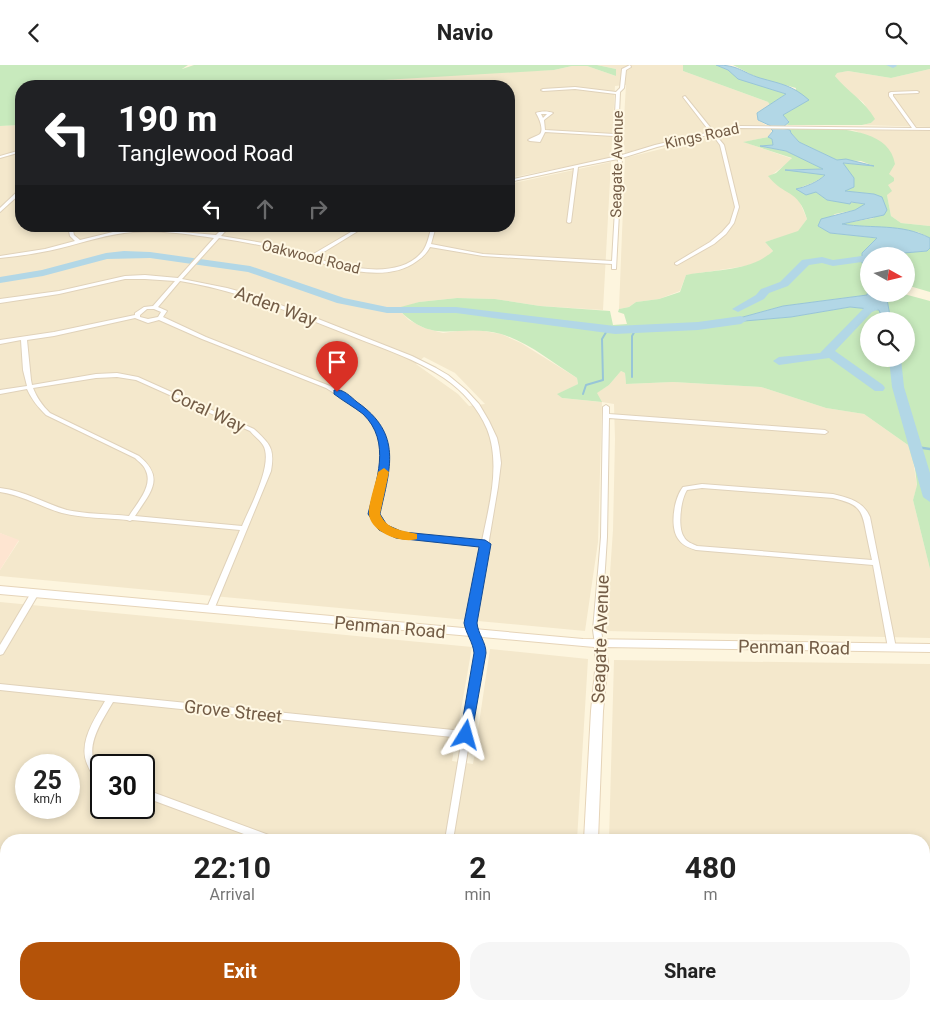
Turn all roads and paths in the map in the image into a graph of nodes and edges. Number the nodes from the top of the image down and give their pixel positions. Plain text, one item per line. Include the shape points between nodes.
1 (630, 66) edge
2 (543, 90) dead end
3 (917, 92) dead end
4 (618, 93) junction
5 (685, 97) dead end
6 (542, 120) dead end
7 (915, 129) junction
8 (930, 129) edge
9 (713, 133) junction
10 (616, 135) junction
11 (15, 153) edge
12 (0, 157) edge
13 (620, 157) junction
14 (576, 167) junction
15 (515, 180) edge
16 (15, 197) edge
17 (0, 211) edge
18 (569, 222) dead end
19 (71, 232) edge
20 (123, 232) edge
21 (175, 232) edge
22 (222, 232) edge
23 (353, 232) edge
24 (432, 232) edge
25 (216, 238) junction
26 (78, 241) junction
27 (428, 245) junction
28 (0, 257) edge
29 (312, 257) junction
30 (677, 263) dead end
31 (179, 280) junction
32 (0, 301) edge
33 (155, 307) junction
34 (137, 316) junction
35 (160, 318) junction
36 (24, 339) junction
37 (0, 342) edge
38 (28, 388) junction
39 (0, 391) edge
40 (606, 407) dead end
41 (606, 416) junction
42 (825, 432) dead end
43 (0, 490) edge
44 (130, 519) junction
45 (244, 528) junction
46 (485, 544) junction
47 (875, 563) junction
48 (0, 590) edge
49 (35, 593) junction
50 (210, 610) junction
51 (474, 634) junction
52 (599, 644) junction
53 (892, 648) junction
54 (930, 648) edge
55 (0, 652) edge
56 (0, 687) edge
57 (110, 699) junction
58 (466, 735) junction
59 (90, 765) edge
60 (155, 797) edge
61 (255, 834) edge
62 (451, 834) edge
63 (591, 834) edge

1 - 4 street, Seagate Avenue via 624,69 622,88
2 - 4 street via 576,88
3 - 7 street via 891,93
4 - 10 street, Seagate Avenue
5 - 9 street
6 - 10 street via 542,132
7 - 8 street, Kings Road
7 - 9 street, Kings Road via 740,127
9 - 13 street, Kings Road
9 - 30 street via 727,160 736,197 735,215 724,233 712,243
10 - 13 street, Seagate Avenue
11 - 12 street
13 - 14 street, Kings Road
13 - 27 street, Seagate Avenue via 614,265 483,255
14 - 15 street, Kings Road
14 - 18 street
16 - 17 street
19 - 26 street
20 - 26 street, Oakwood Road
21 - 25 street, Oakwood Road
22 - 25 street
23 - 29 street
24 - 27 street, Oakwood Road
25 - 29 street, Oakwood Road via 265,245
25 - 31 street
26 - 28 street, Oakwood Road
27 - 29 street, Oakwood Road via 423,254 413,261 377,271 345,269
31 - 32 street, Arden Way via 123,277 66,292
31 - 33 street
31 - 46 street, Arden Way via 242,293 395,350 426,364 456,384 485,417 496,449 497,475
33 - 34 street via 142,309
33 - 35 street via 164,311
34 - 35 street via 148,321
34 - 36 street
35 - 46 street via 328,387 360,407 373,421 385,444 386,461 374,514 387,531 400,536
36 - 37 street
36 - 38 street
38 - 39 street, Coral Way
38 - 44 street via 34,401 48,414 137,457 149,466 151,481
38 - 45 street, Coral Way via 96,376 128,377 244,425 266,444 270,459 263,485
40 - 41 street, Seagate Avenue
41 - 42 street
41 - 52 street, Seagate Avenue
43 - 44 street via 24,494 61,511
44 - 45 street
45 - 50 street, Coral Way
46 - 51 street, Arden Way via 471,623
47 - 47 street via 867,517 858,505 848,499 702,486 685,488 680,494 678,532 685,543 706,549
47 - 53 street
48 - 49 street, Penman Road
49 - 50 street, Penman Road
49 - 55 street
50 - 51 street, Penman Road
51 - 52 street, Penman Road
51 - 58 street, Arden Way via 480,653
52 - 53 street, Penman Road
52 - 63 street, Seagate Avenue via 602,661
53 - 54 street, Penman Road
56 - 57 street, Grove Street
57 - 58 street, Grove Street
57 - 59 street via 88,742
58 - 62 street, Arden Way
60 - 61 street

